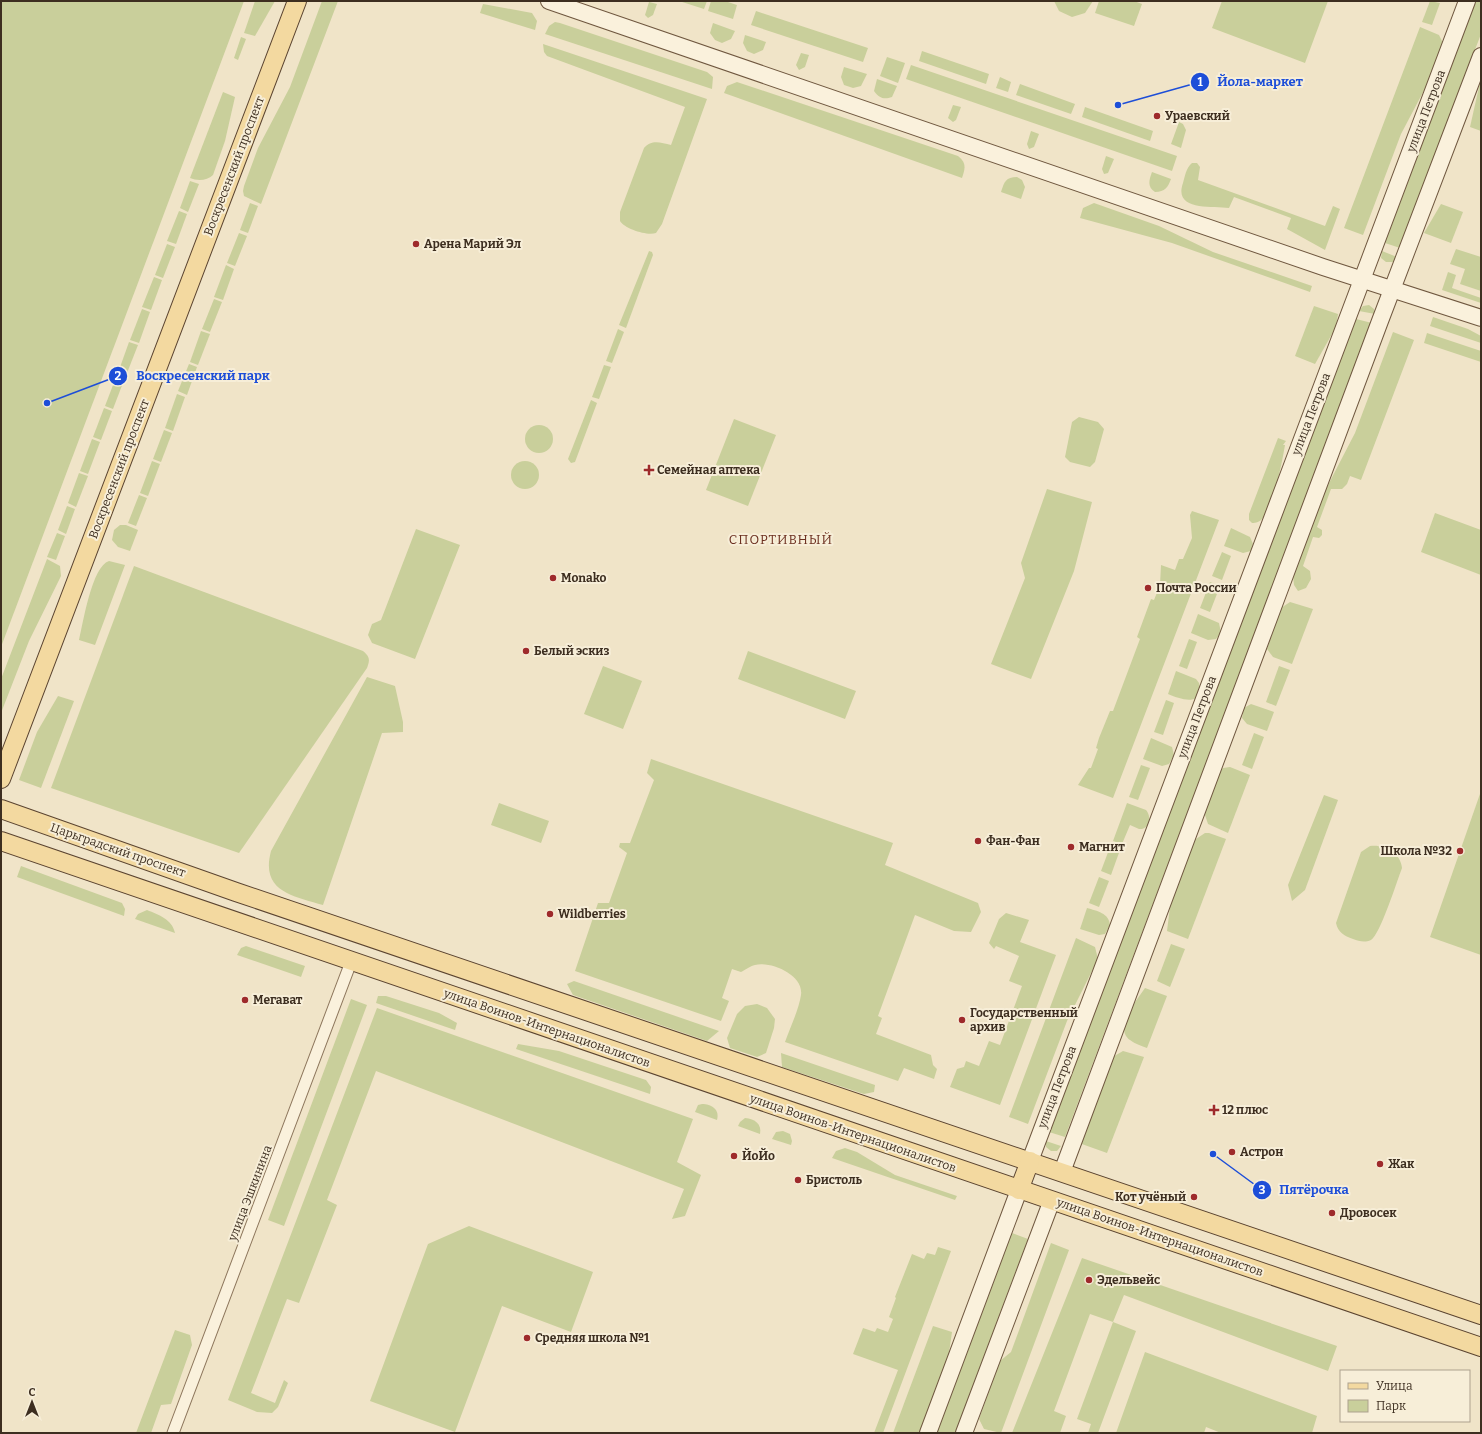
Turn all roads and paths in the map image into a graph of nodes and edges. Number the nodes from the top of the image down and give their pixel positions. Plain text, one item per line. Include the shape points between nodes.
1 (297, 1) edge
2 (549, 1) edge
3 (1467, 1) edge
4 (1481, 56) edge
5 (1362, 279) junction
6 (1392, 289) junction
7 (1481, 318) edge
8 (1, 779) edge
9 (1, 809) edge
10 (1, 841) edge
11 (351, 962) junction
12 (1030, 1161) junction
13 (1062, 1172) junction
14 (1019, 1190) junction
15 (1052, 1200) junction
16 (1481, 1315) edge
17 (1481, 1347) edge
18 (173, 1433) edge
19 (928, 1433) edge
20 (964, 1433) edge

1 - 8 main road, Воскресенский проспект
2 - 5 main road
3 - 5 main road, улица Петрова
4 - 6 main road
5 - 6 main road
5 - 12 main road, улица Петрова
6 - 7 main road
6 - 13 main road
9 - 12 main road, Царьградский проспект via 236,892
10 - 11 main road, улица Воинов-Интернационалистов
11 - 14 main road, улица Воинов-Интернационалистов
11 - 18 street, улица Эшкинина
12 - 13 main road
12 - 14 main road, улица Петрова
13 - 15 main road
13 - 16 main road
14 - 15 main road, улица Воинов-Интернационалистов
14 - 19 main road, улица Петрова
15 - 17 main road, улица Воинов-Интернационалистов
15 - 20 main road

